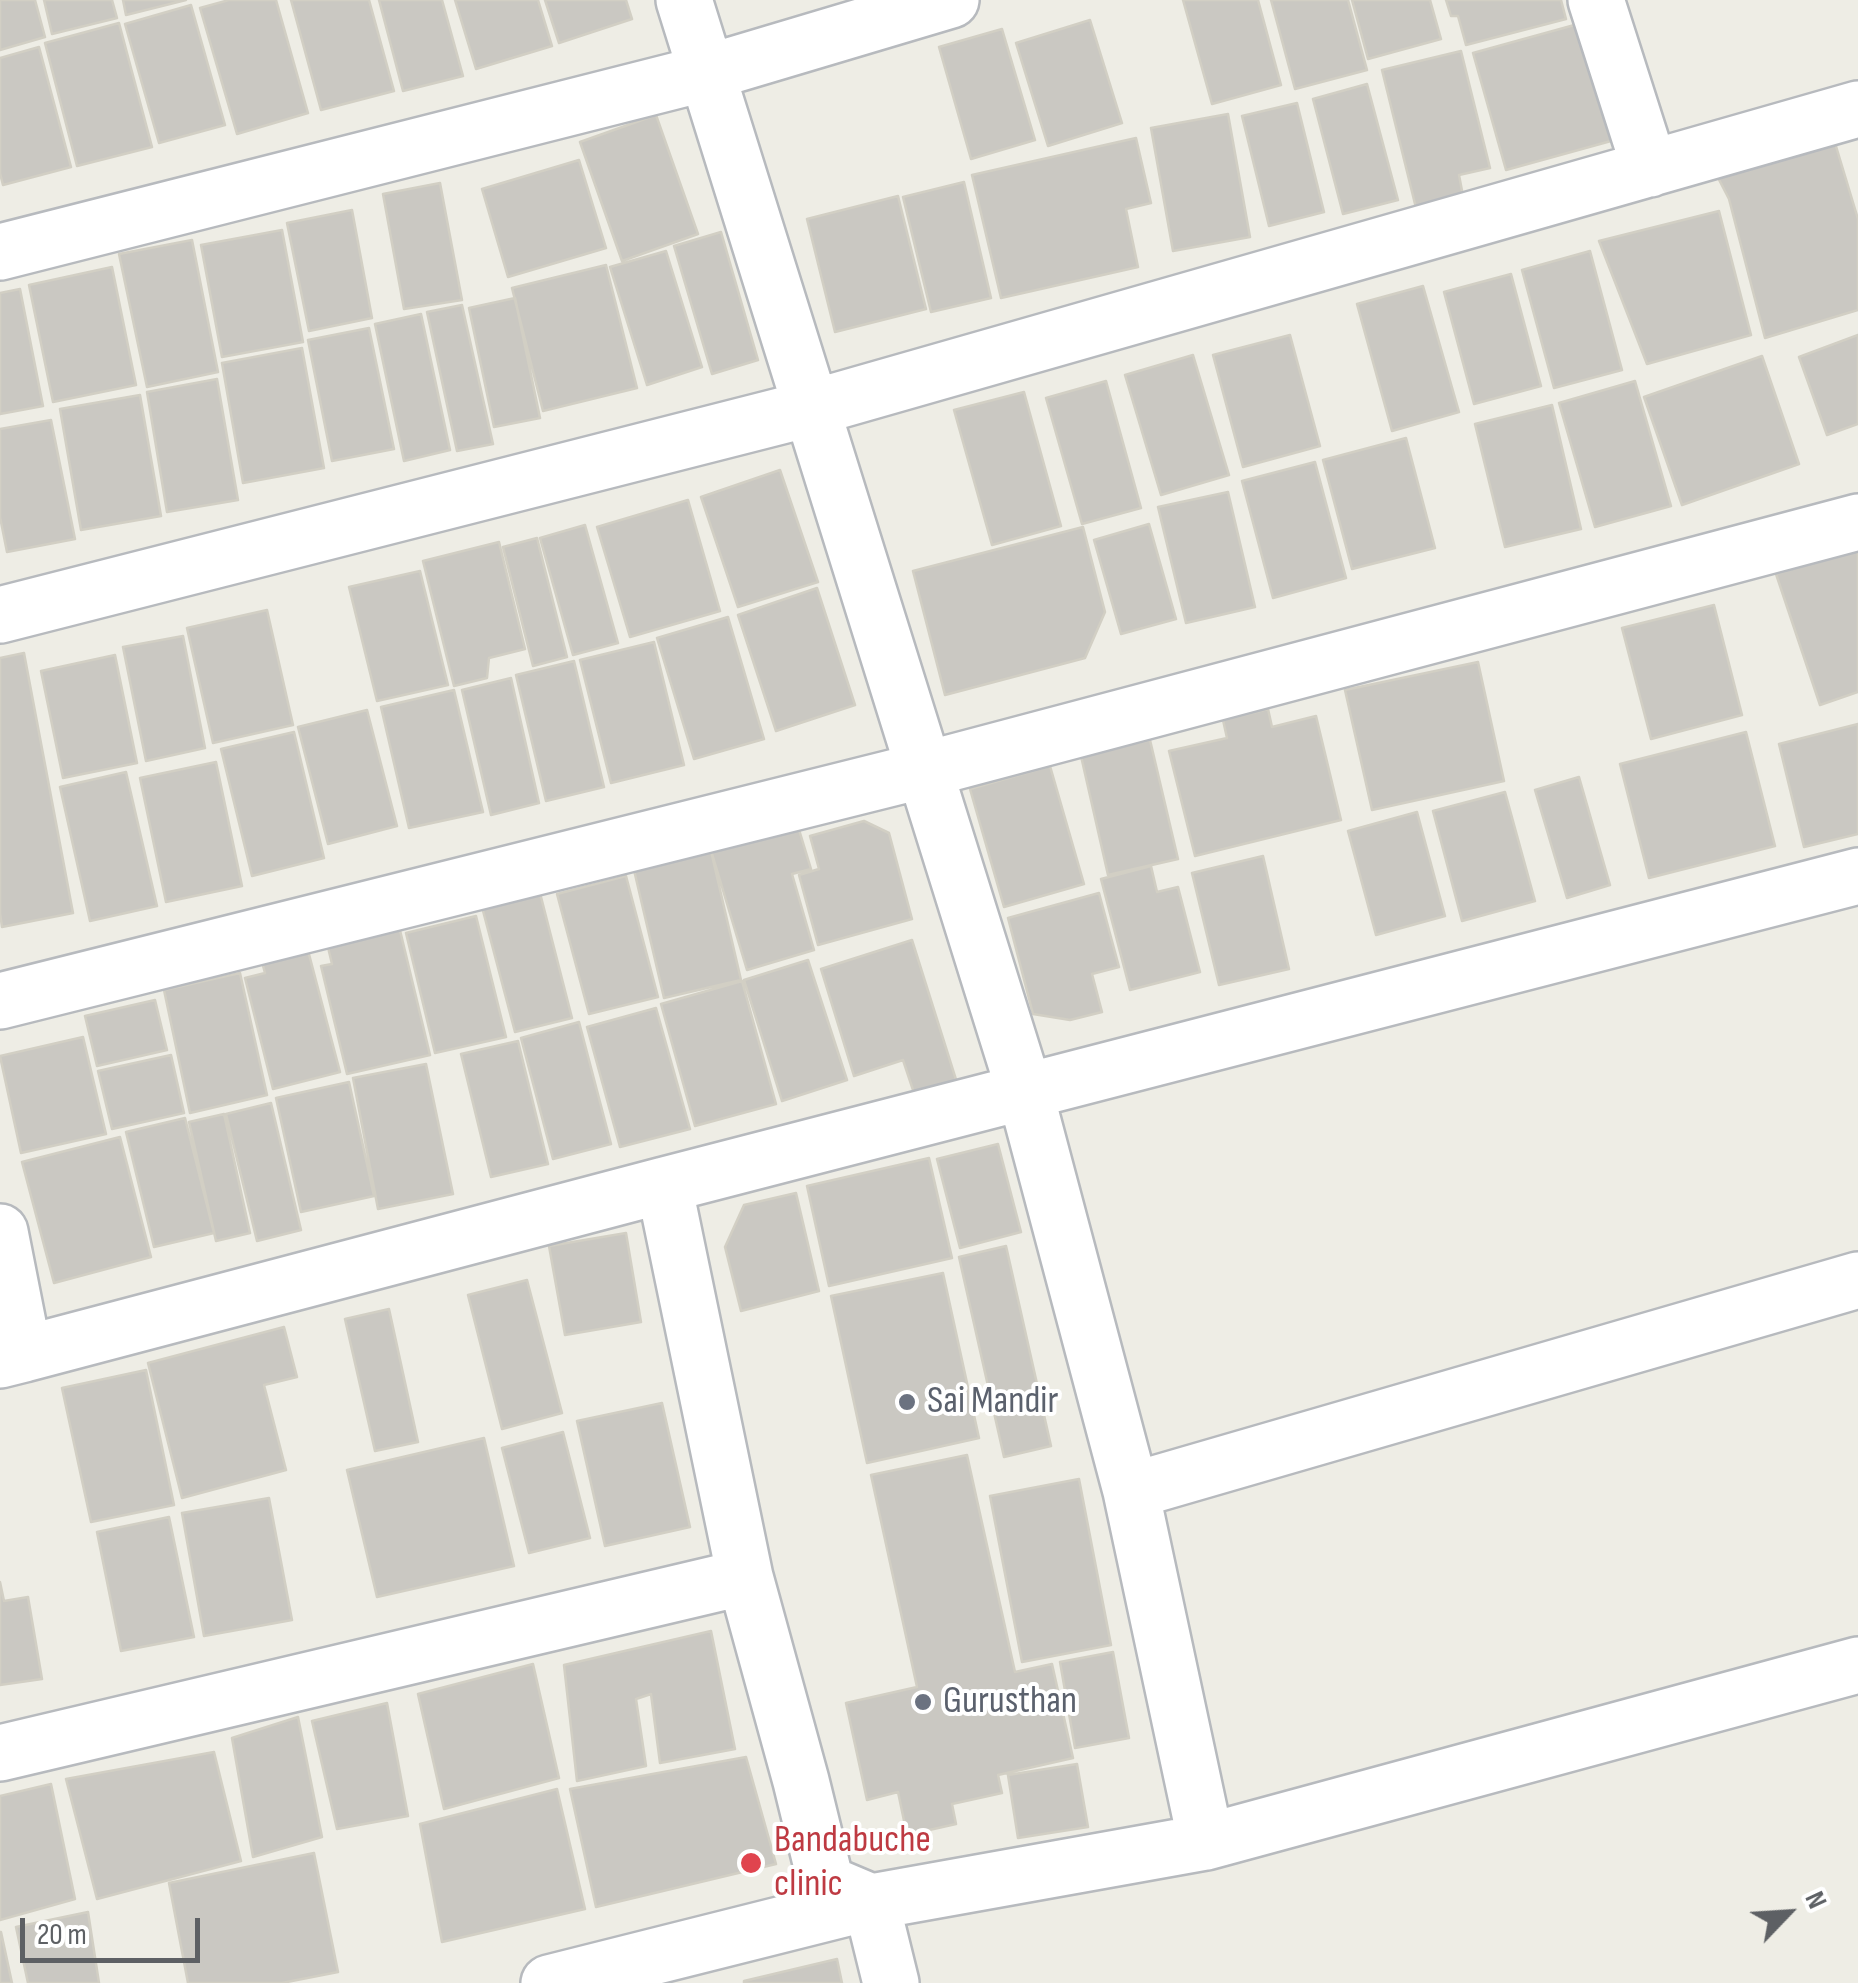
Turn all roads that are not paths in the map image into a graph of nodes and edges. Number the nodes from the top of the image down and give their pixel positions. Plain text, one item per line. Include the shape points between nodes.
1 (684, 0) edge
2 (951, 0) edge
3 (1596, 0) edge
4 (706, 73) junction
5 (1858, 109) edge
6 (1650, 168) junction
7 (0, 252) edge
8 (812, 408) junction
9 (1858, 522) edge
10 (0, 615) edge
11 (924, 770) junction
12 (1858, 876) edge
13 (0, 1001) edge
14 (1025, 1092) junction
15 (664, 1185) junction
16 (0, 1232) edge
17 (1858, 1280) edge
18 (12, 1357) edge
19 (1131, 1490) junction
20 (745, 1577) junction
21 (1858, 1665) edge
22 (0, 1753) edge
23 (1206, 1842) junction
24 (871, 1902) junction
25 (549, 1983) edge
26 (891, 1983) edge

1 - 4 street
2 - 4 street
3 - 6 street
4 - 7 street
4 - 8 street
5 - 6 street
6 - 8 street
8 - 10 street
8 - 11 street
9 - 11 street
11 - 13 street
11 - 14 street
12 - 14 street
14 - 15 street
14 - 19 street
15 - 18 street
15 - 20 street
16 - 18 street
17 - 19 street
19 - 23 street
20 - 22 street
20 - 24 street via 826,1883
21 - 23 street
23 - 24 street
24 - 25 street
24 - 26 street

